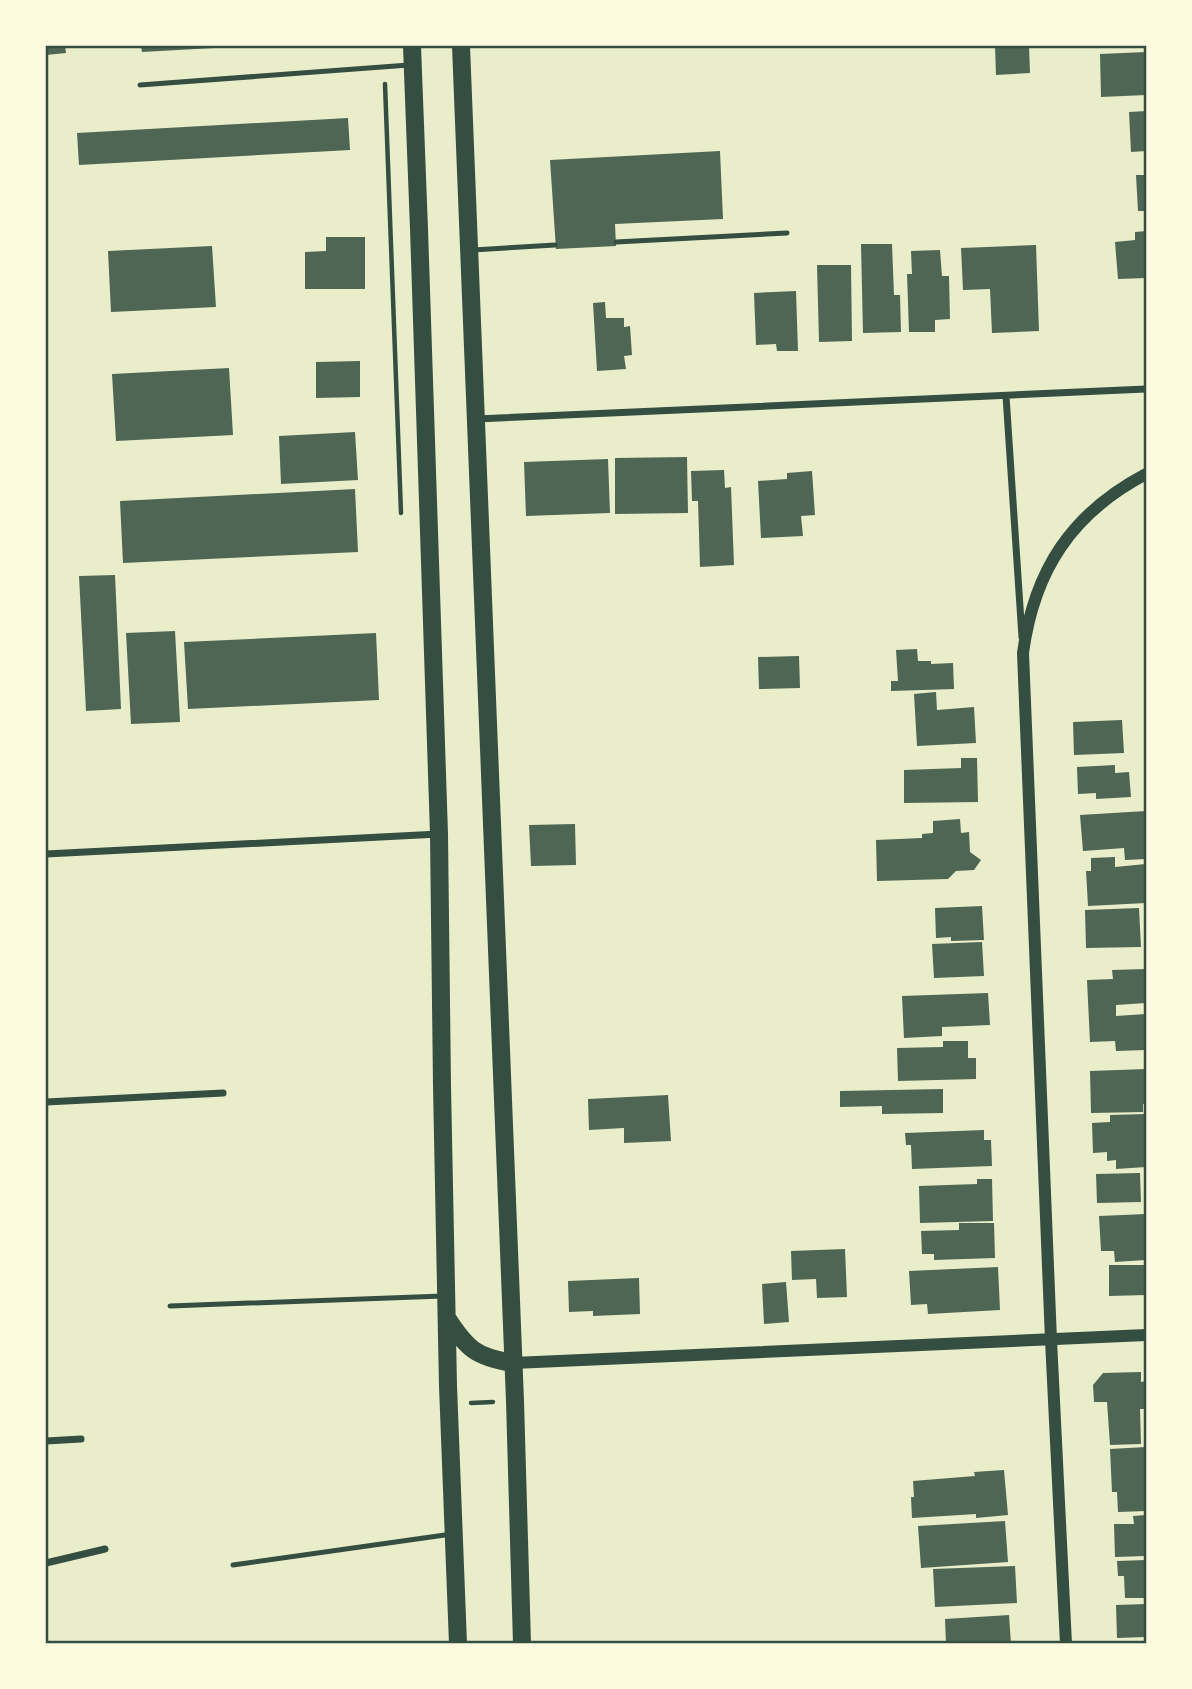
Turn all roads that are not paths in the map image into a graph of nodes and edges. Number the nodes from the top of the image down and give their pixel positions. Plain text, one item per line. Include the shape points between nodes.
1 (412, 46) edge
2 (461, 46) edge
3 (412, 65) junction
4 (140, 85) dead end
5 (787, 233) dead end
6 (616, 242) dead end
7 (555, 245) dead end
8 (470, 250) junction
9 (1146, 389) edge
10 (1006, 396) junction
11 (476, 419) junction
12 (1146, 474) edge
13 (1023, 653) junction
14 (439, 834) junction
15 (46, 855) edge
16 (223, 1093) dead end
17 (46, 1102) edge
18 (446, 1296) junction
19 (170, 1306) dead end
20 (447, 1318) junction
21 (1146, 1335) edge
22 (1051, 1340) junction
23 (513, 1363) junction
24 (81, 1439) dead end
25 (46, 1441) edge
26 (454, 1533) junction
27 (105, 1549) dead end
28 (46, 1563) edge
29 (233, 1565) dead end
30 (458, 1643) edge
31 (522, 1643) edge
32 (1066, 1643) edge

1 - 3 main road
2 - 8 main road
3 - 4 lane
3 - 14 main road
5 - 6 lane
7 - 8 lane
8 - 11 main road
9 - 10 street
10 - 11 street
10 - 13 street
11 - 23 main road
12 - 13 street via 1093,510 1062,545 1031,607
13 - 22 street
14 - 15 street
14 - 18 main road
16 - 17 street
18 - 19 lane
18 - 20 main road
20 - 23 main road via 471,1349
20 - 26 main road
21 - 22 street
22 - 23 street
22 - 32 street
23 - 31 main road
24 - 25 street
26 - 29 lane
26 - 30 main road
27 - 28 street

